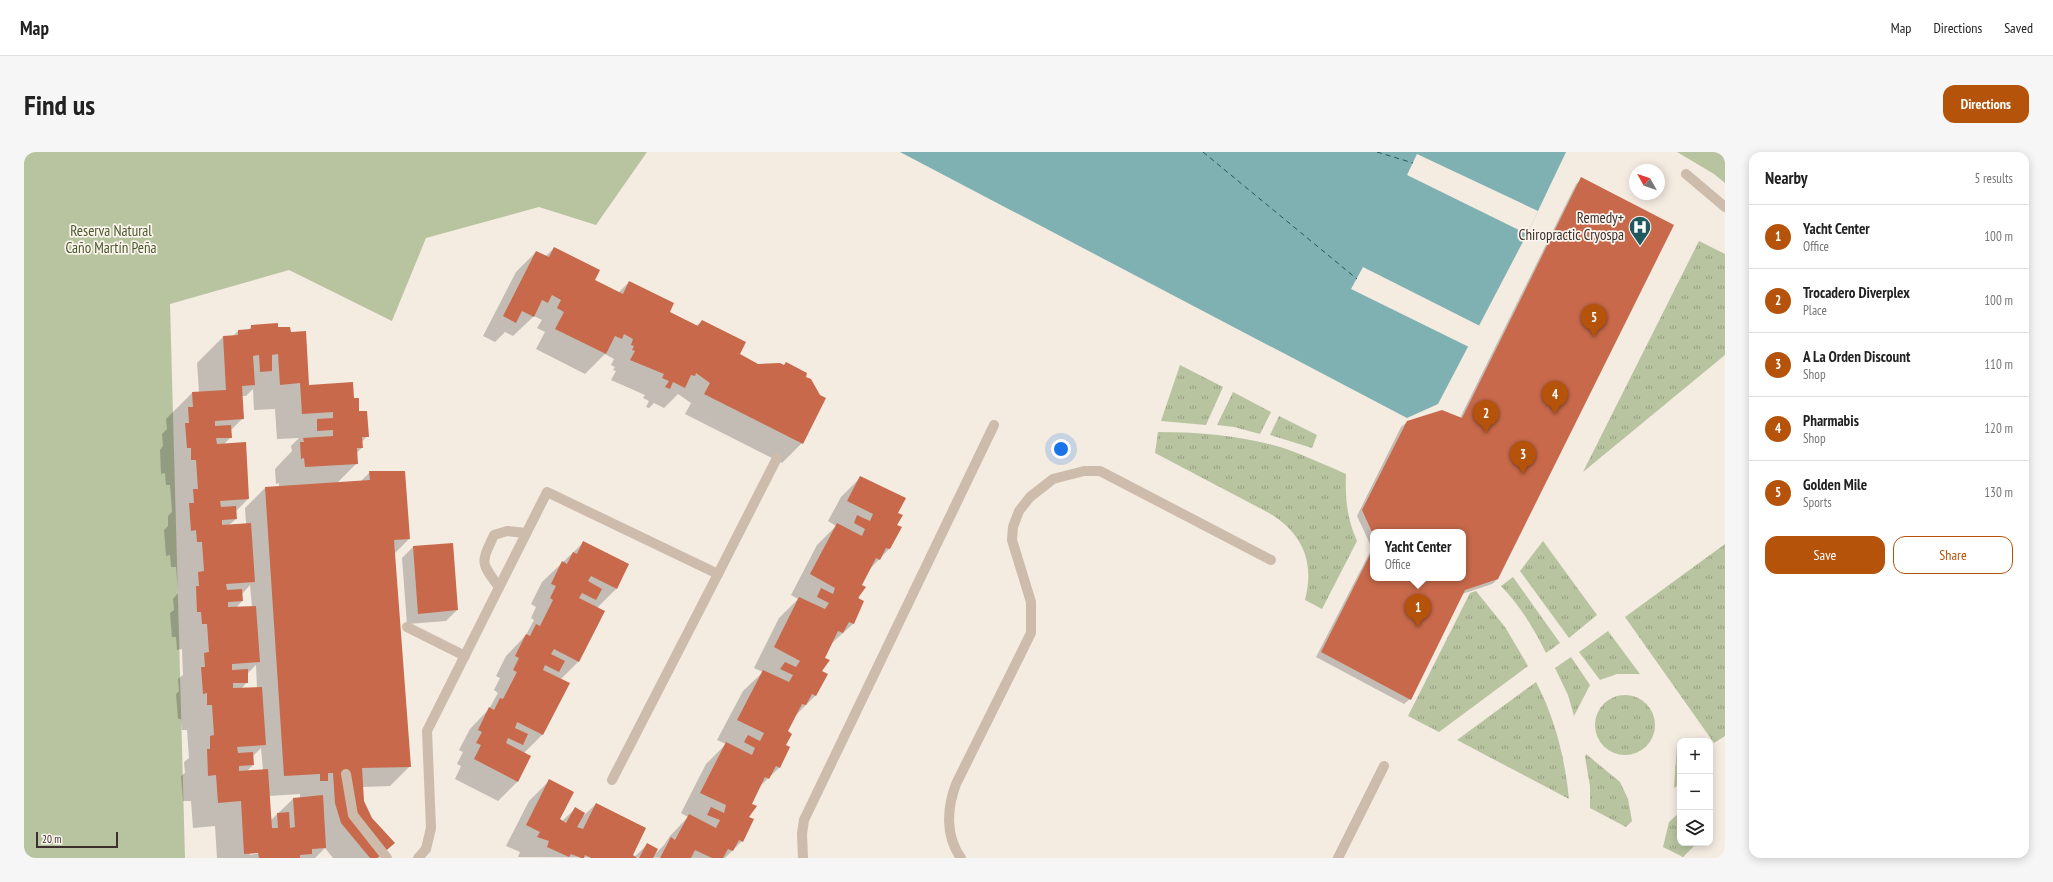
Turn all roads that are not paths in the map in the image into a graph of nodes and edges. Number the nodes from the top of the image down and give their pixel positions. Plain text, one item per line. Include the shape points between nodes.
1 (1686, 174) dead end
2 (1725, 207) edge
3 (994, 425) dead end
4 (777, 458) dead end
5 (526, 533) junction
6 (1271, 560) dead end
7 (718, 574) junction
8 (499, 587) junction
9 (407, 627) dead end
10 (465, 656) junction
11 (1384, 766) dead end
12 (346, 774) dead end
13 (612, 780) dead end
14 (387, 858) edge
15 (418, 858) edge
16 (803, 858) edge
17 (961, 858) edge
18 (1338, 858) edge

1 - 2 lane
3 - 16 lane via 804,820
4 - 7 lane
5 - 7 lane via 547,492
5 - 8 lane
5 - 8 lane via 506,531 494,535 483,557 485,568
6 - 17 lane via 1100,471 1084,471 1053,479 1030,497 1019,511 1013,527 1012,540 1030,602 1031,633 949,802 951,836
7 - 13 lane
8 - 10 lane
9 - 10 lane
10 - 15 lane via 427,731 431,828 426,849
11 - 18 lane
12 - 14 lane via 352,815

